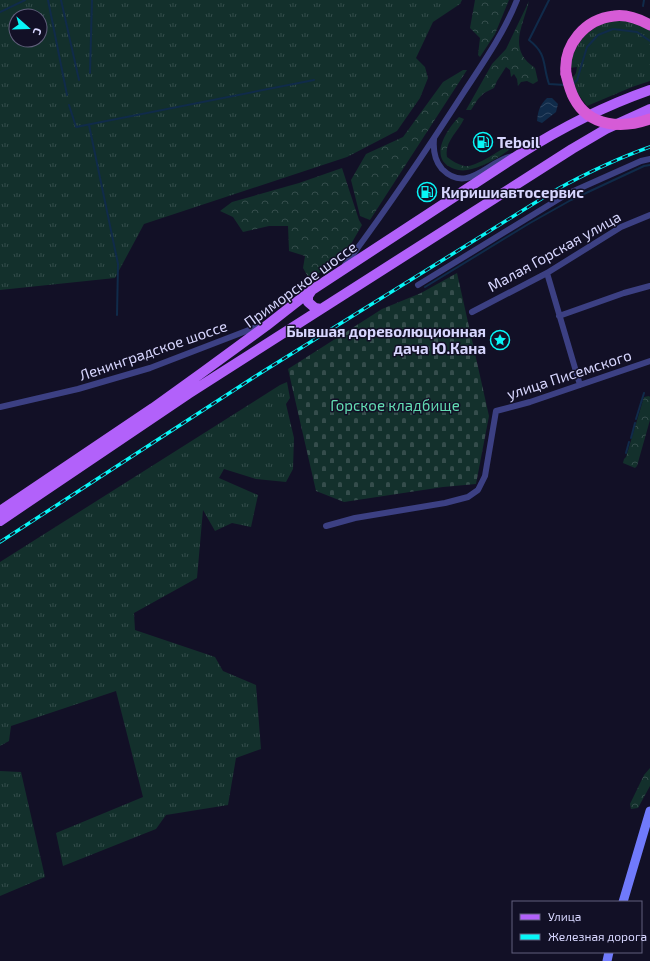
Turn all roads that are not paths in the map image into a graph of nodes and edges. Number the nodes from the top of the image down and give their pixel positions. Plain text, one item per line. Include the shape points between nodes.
1 (517, 0) edge
2 (650, 25) edge
3 (650, 90) edge
4 (650, 109) edge
5 (650, 120) edge
6 (435, 137) junction
7 (520, 154) junction
8 (650, 159) edge
9 (650, 216) edge
10 (340, 272) junction
11 (547, 273) junction
12 (418, 285) dead end
13 (650, 286) edge
14 (312, 290) junction
15 (321, 309) junction
16 (472, 312) dead end
17 (559, 316) junction
18 (266, 326) junction
19 (650, 361) edge
20 (580, 385) junction
21 (0, 407) edge
22 (0, 511) edge
23 (0, 521) edge
24 (326, 526) dead end
25 (650, 811) edge
26 (623, 901) edge

1 - 6 street via 498,39
2 - 5 highway, bridge via 642,20 615,15 592,22 578,34 566,61 566,74 574,98 580,107 595,118 605,123 620,125
3 - 7 main road, Приморское шоссе via 594,112
4 - 15 main road, Приморское шоссе via 606,129 572,149
6 - 7 street via 433,148 440,166 455,177 474,177 505,157
6 - 10 street
7 - 10 main road, Приморское шоссе
8 - 12 street via 567,194
9 - 11 street, Малая Горская улица via 621,227
10 - 14 main road, Приморское шоссе
11 - 16 street, Малая Горская улица
11 - 17 street
13 - 17 street
14 - 15 main road via 308,302 314,308
14 - 18 main road, Приморское шоссе
15 - 23 main road, Приморское шоссе via 188,394
17 - 20 street
18 - 21 street, Ленинградское шоссе via 254,328 114,379
18 - 22 main road, Приморское шоссе via 153,408
19 - 20 street, улица Писемского
20 - 24 street, улица Писемского via 496,411 485,476 478,490 468,497 354,518
25 - 26 main road

